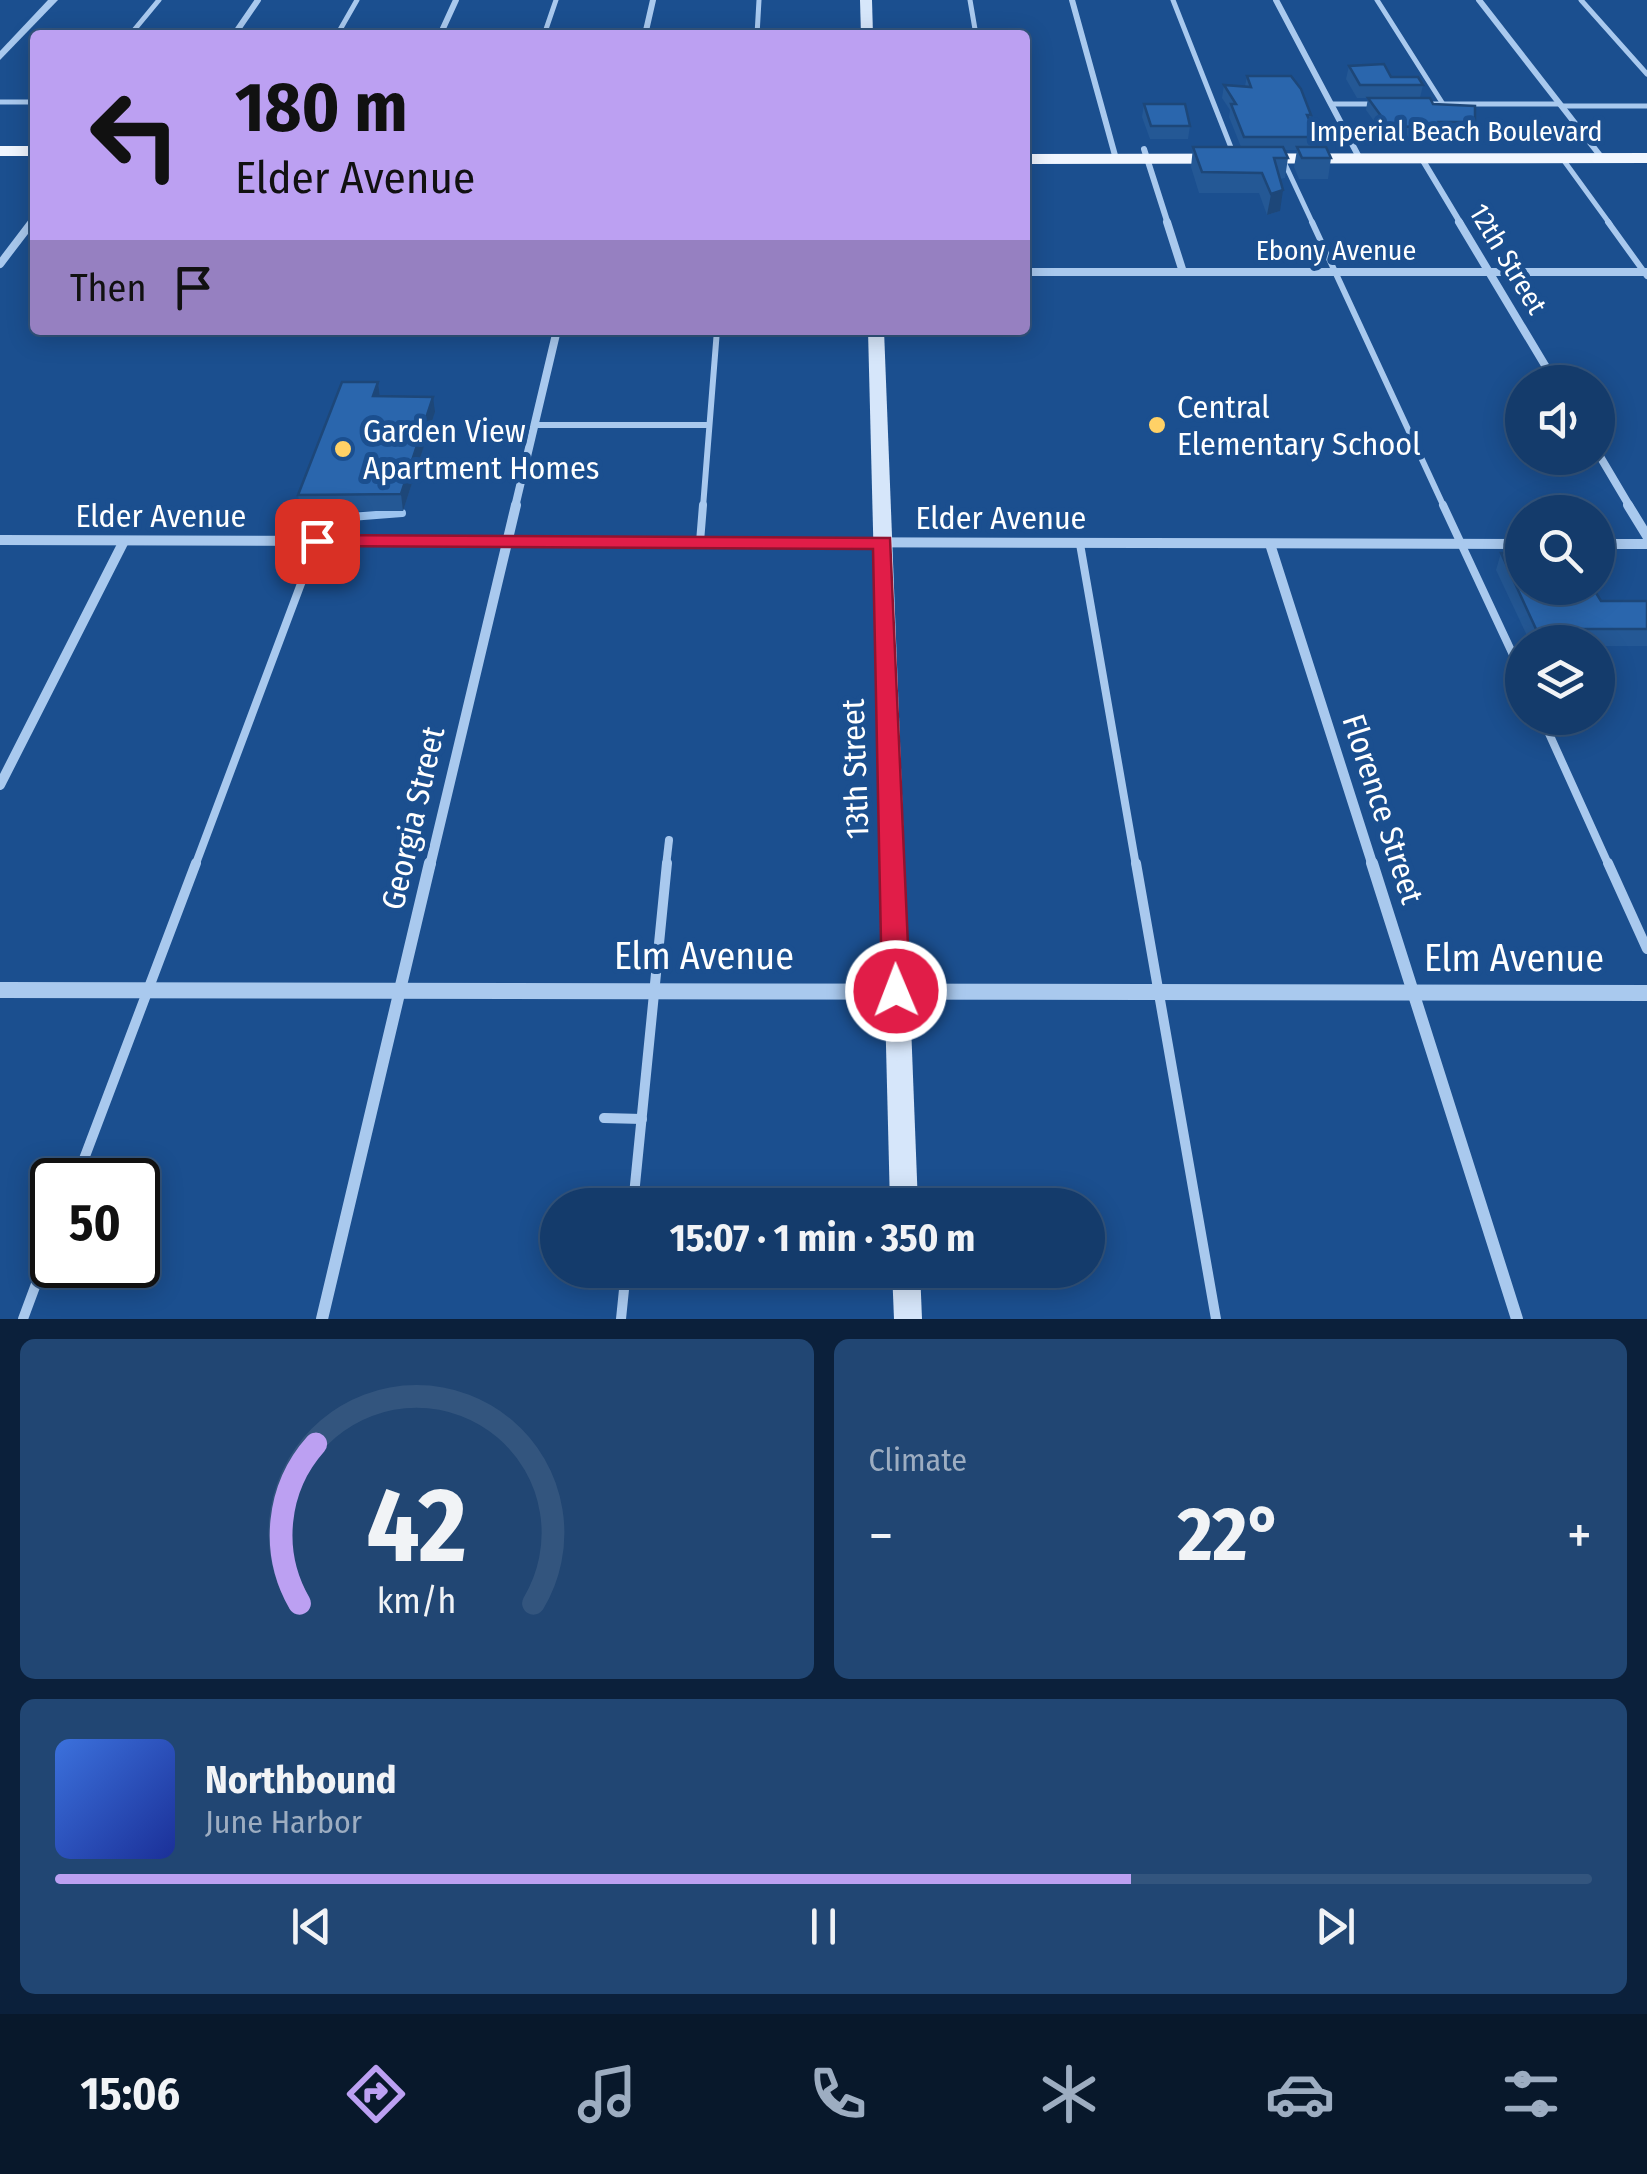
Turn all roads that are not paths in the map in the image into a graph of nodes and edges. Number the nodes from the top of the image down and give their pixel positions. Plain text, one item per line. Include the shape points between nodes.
1 (53, 0) edge
2 (159, 0) edge
3 (258, 0) edge
4 (357, 0) edge
5 (456, 0) edge
6 (556, 0) edge
7 (653, 0) edge
8 (760, 0) edge
9 (866, 0) edge
10 (970, 0) edge
11 (1072, 0) edge
12 (1173, 0) edge
13 (1276, 0) edge
14 (1377, 0) edge
15 (1479, 0) edge
16 (1580, 0) edge
17 (134, 30) edge
18 (237, 30) edge
19 (340, 30) edge
20 (442, 30) edge
21 (546, 30) edge
22 (646, 30) edge
23 (757, 30) edge
24 (866, 30) edge
25 (975, 30) edge
26 (0, 57) edge
27 (1647, 74) edge
28 (0, 102) edge
29 (30, 102) edge
30 (1331, 104) junction
31 (1385, 104) edge
32 (1424, 104) edge
33 (1443, 104) junction
34 (1561, 105) junction
35 (1647, 106) edge
36 (1030, 149) edge
37 (1232, 150) junction
38 (1647, 150) edge
39 (0, 151) edge
40 (30, 151) edge
41 (1115, 154) junction
42 (1145, 154) junction
43 (1358, 154) junction
44 (1599, 154) junction
45 (1562, 158) junction
46 (1647, 158) edge
47 (1030, 159) edge
48 (1283, 159) junction
49 (1422, 159) junction
50 (30, 230) edge
51 (0, 264) edge
52 (1030, 272) edge
53 (1183, 272) junction
54 (1337, 272) junction
55 (1489, 272) junction
56 (1646, 274) edge
57 (556, 335) edge
58 (717, 335) edge
59 (876, 335) edge
60 (1545, 365) edge
61 (534, 425) junction
62 (710, 425) junction
63 (1611, 475) edge
64 (1647, 536) edge
65 (0, 540) edge
66 (124, 540) junction
67 (317, 541) junction
68 (507, 542) junction
69 (700, 542) junction
70 (883, 543) junction
71 (1080, 544) junction
72 (1270, 544) junction
73 (1463, 544) junction
74 (1505, 544) edge
75 (1615, 544) edge
76 (1647, 544) edge
77 (1505, 637) edge
78 (1550, 735) edge
79 (0, 785) edge
80 (670, 840) dead end
81 (1647, 949) edge
82 (0, 990) edge
83 (149, 990) junction
84 (400, 990) junction
85 (655, 991) junction
86 (896, 991) junction
87 (1160, 992) junction
88 (1413, 993) junction
89 (1647, 994) edge
90 (604, 1118) dead end
91 (642, 1118) junction
92 (84, 1158) edge
93 (635, 1188) edge
94 (903, 1188) edge
95 (34, 1288) edge
96 (625, 1288) edge
97 (907, 1288) edge
98 (22, 1319) edge
99 (322, 1319) edge
100 (622, 1319) edge
101 (908, 1319) edge
102 (1216, 1319) edge
103 (1516, 1319) edge

1 - 26 street
2 - 17 lane
3 - 18 street
4 - 19 lane
5 - 20 street
6 - 21 lane
7 - 22 street
8 - 23 lane
9 - 24 main road
10 - 25 lane
11 - 41 street
12 - 37 lane
13 - 30 street
14 - 33 lane
15 - 34 street
16 - 27 lane
28 - 29 lane
30 - 31 lane
30 - 43 street
32 - 33 lane
33 - 34 lane
34 - 35 lane
34 - 44 street
36 - 41 main road, Imperial Beach Boulevard
37 - 42 main road, Imperial Beach Boulevard
37 - 43 main road, Imperial Beach Boulevard
38 - 44 main road, Imperial Beach Boulevard
39 - 40 main road
41 - 42 main road, Imperial Beach Boulevard
41 - 47 main road, Imperial Beach Boulevard
42 - 48 main road, Imperial Beach Boulevard
42 - 53 street
43 - 44 main road, Imperial Beach Boulevard
43 - 48 main road, Imperial Beach Boulevard
43 - 49 main road, Imperial Beach Boulevard
44 - 45 main road, Imperial Beach Boulevard
44 - 46 main road, Imperial Beach Boulevard
45 - 49 main road, Imperial Beach Boulevard
45 - 56 lane
48 - 54 lane
49 - 55 street, 12th Street
50 - 51 street
52 - 53 street, Ebony Avenue
53 - 54 street, Ebony Avenue
54 - 55 street, Ebony Avenue
54 - 73 lane
55 - 56 street, Ebony Avenue
55 - 60 street, 12th Street
57 - 61 street, Georgia Street
58 - 62 lane
59 - 70 main road, 13th Street
61 - 62 lane
61 - 68 street, Georgia Street
62 - 69 lane
63 - 64 street
65 - 66 street, Elder Avenue
66 - 67 street, Elder Avenue
66 - 79 street
67 - 68 street, Elder Avenue
67 - 83 lane
68 - 69 street, Elder Avenue
68 - 84 street, Georgia Street
69 - 70 street, Elder Avenue
70 - 71 street, Elder Avenue
70 - 86 main road, 13th Street
71 - 72 street, Elder Avenue
71 - 87 lane
72 - 73 street, Elder Avenue
72 - 88 street, Florence Street
73 - 74 street, Elder Avenue
73 - 77 lane
75 - 76 street
78 - 81 lane
80 - 85 lane
82 - 83 street, Elm Avenue
83 - 84 street, Elm Avenue
83 - 92 lane
84 - 85 street, Elm Avenue
84 - 99 street, Georgia Street
85 - 86 street, Elm Avenue
85 - 91 lane
86 - 87 street, Elm Avenue
86 - 94 main road, 13th Street
87 - 88 street, Elm Avenue
87 - 102 lane
88 - 89 street, Elm Avenue
88 - 103 street, Florence Street
90 - 91 lane
91 - 93 lane
95 - 98 lane
96 - 100 lane
97 - 101 main road

